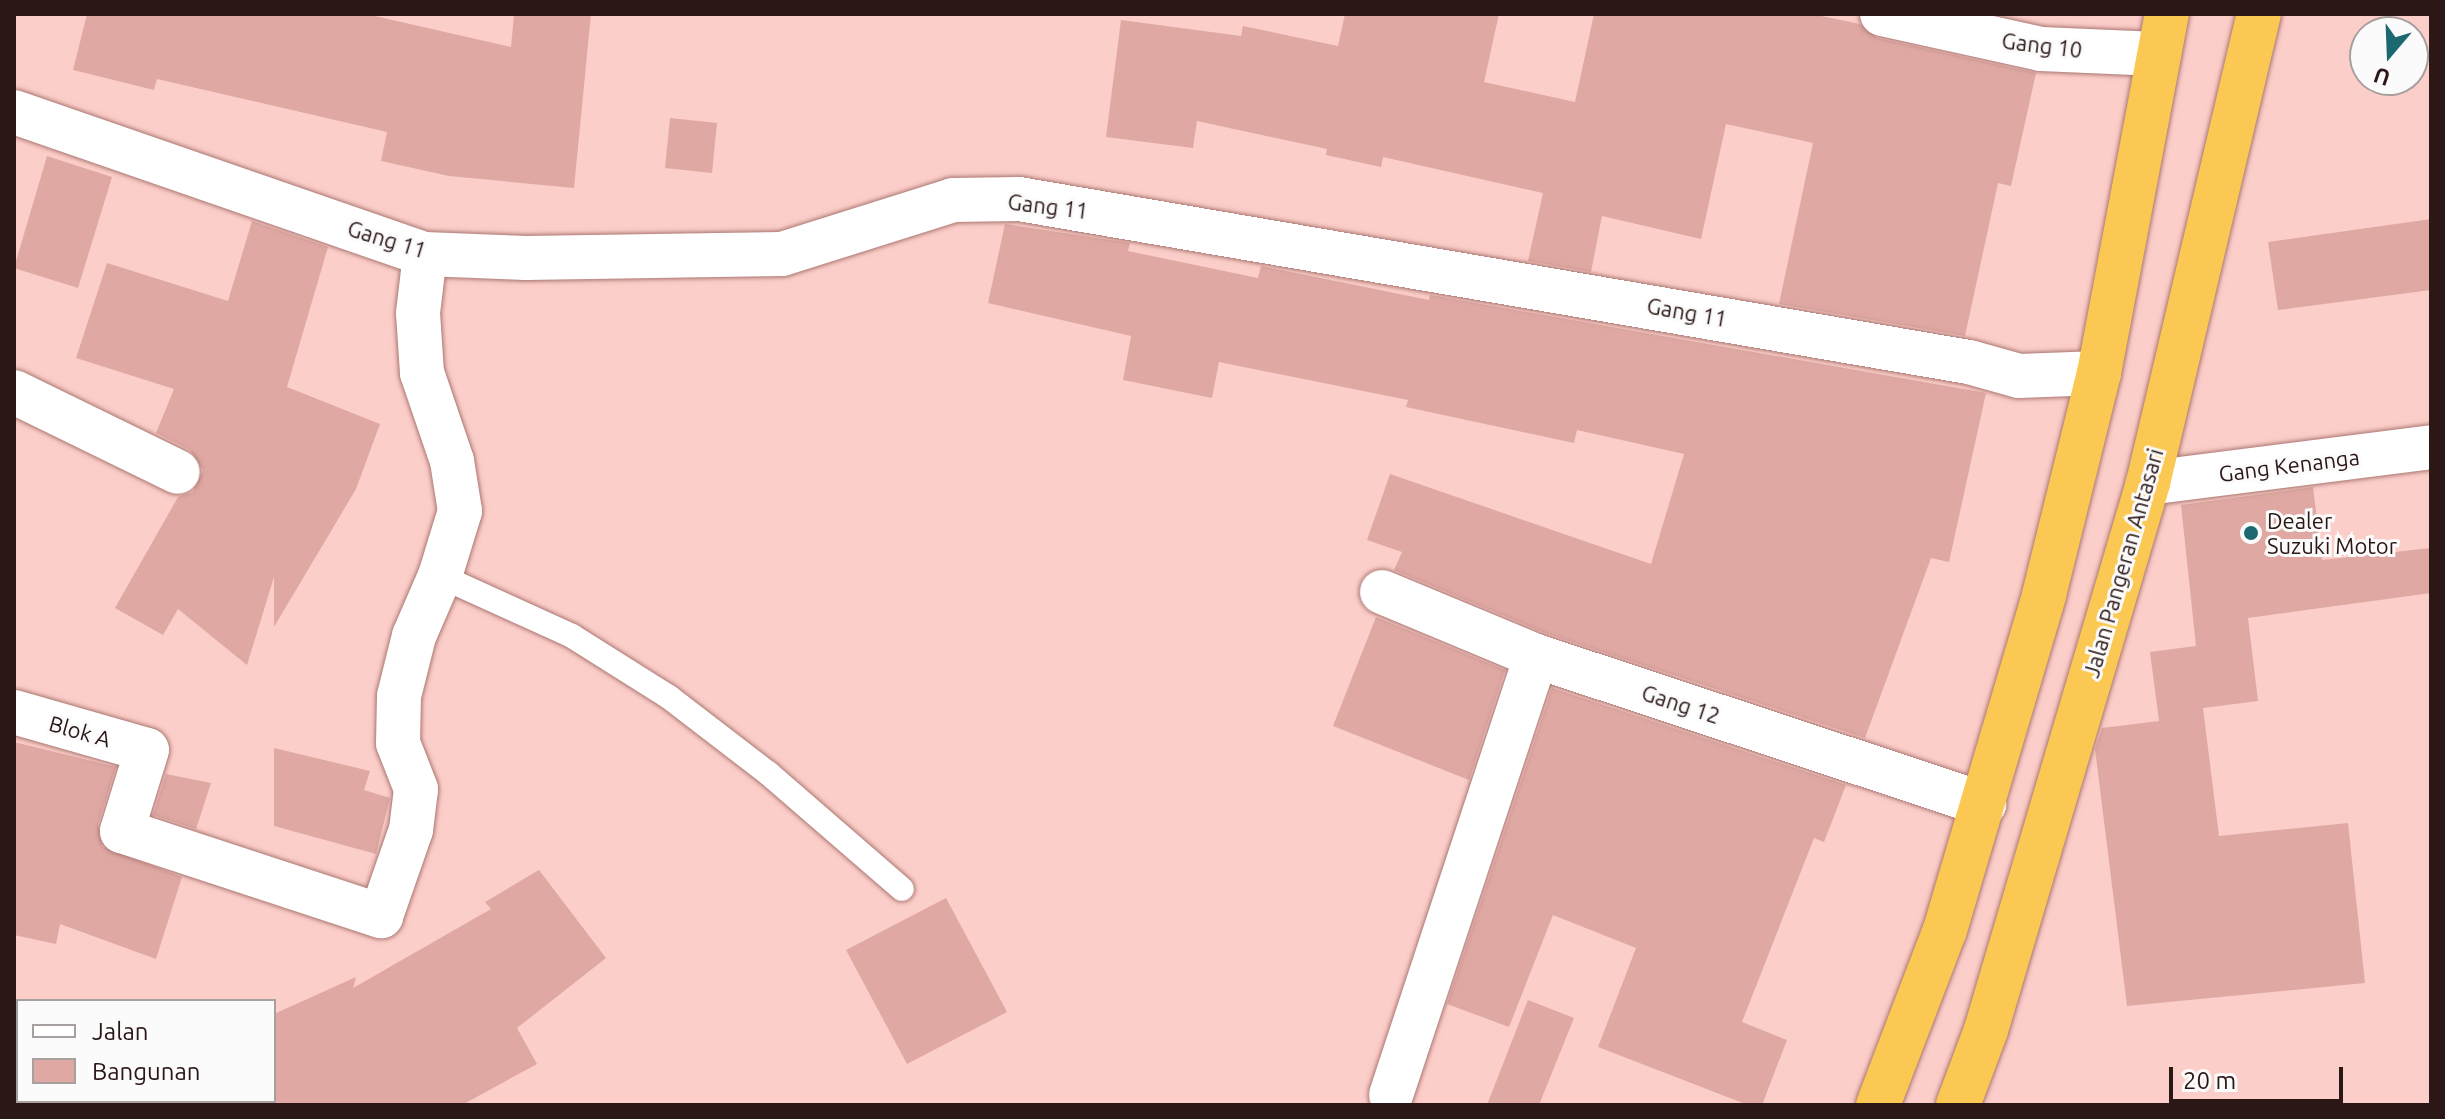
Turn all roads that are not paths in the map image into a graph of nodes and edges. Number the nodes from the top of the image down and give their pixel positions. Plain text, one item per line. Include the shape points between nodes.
1 (1882, 14) edge
2 (2259, 14) edge
3 (2162, 34) edge
4 (14, 112) edge
5 (425, 254) junction
6 (2099, 373) junction
7 (14, 392) edge
8 (2431, 447) edge
9 (178, 472) dead end
10 (2148, 483) junction
11 (440, 576) junction
12 (1382, 592) dead end
13 (1536, 656) junction
14 (14, 712) edge
15 (1984, 804) junction
16 (902, 889) dead end
17 (1391, 1095) dead end
18 (1878, 1105) edge
19 (1958, 1105) edge

1 - 3 street, Gang 10 via 2041,49
2 - 10 highway, Jalan Pangeran Antasari
3 - 6 highway
4 - 5 street, Gang 11
5 - 6 street, Gang 11 via 782,254 953,200 1019,199 1969,362 2019,376
5 - 11 street via 418,313 422,373 452,461 460,511
6 - 15 highway via 2044,595
7 - 9 street
8 - 10 street, Gang Kenanga
10 - 19 highway, Jalan Pangeran Antasari via 1986,1030
11 - 14 street, Blok A via 414,636 399,696 398,743 416,789 411,830 381,916 122,831 147,750
11 - 16 lane via 572,636 669,697 768,773
12 - 13 street, Gang 12
13 - 15 street, Gang 12
13 - 17 street
15 - 18 highway via 1945,930

